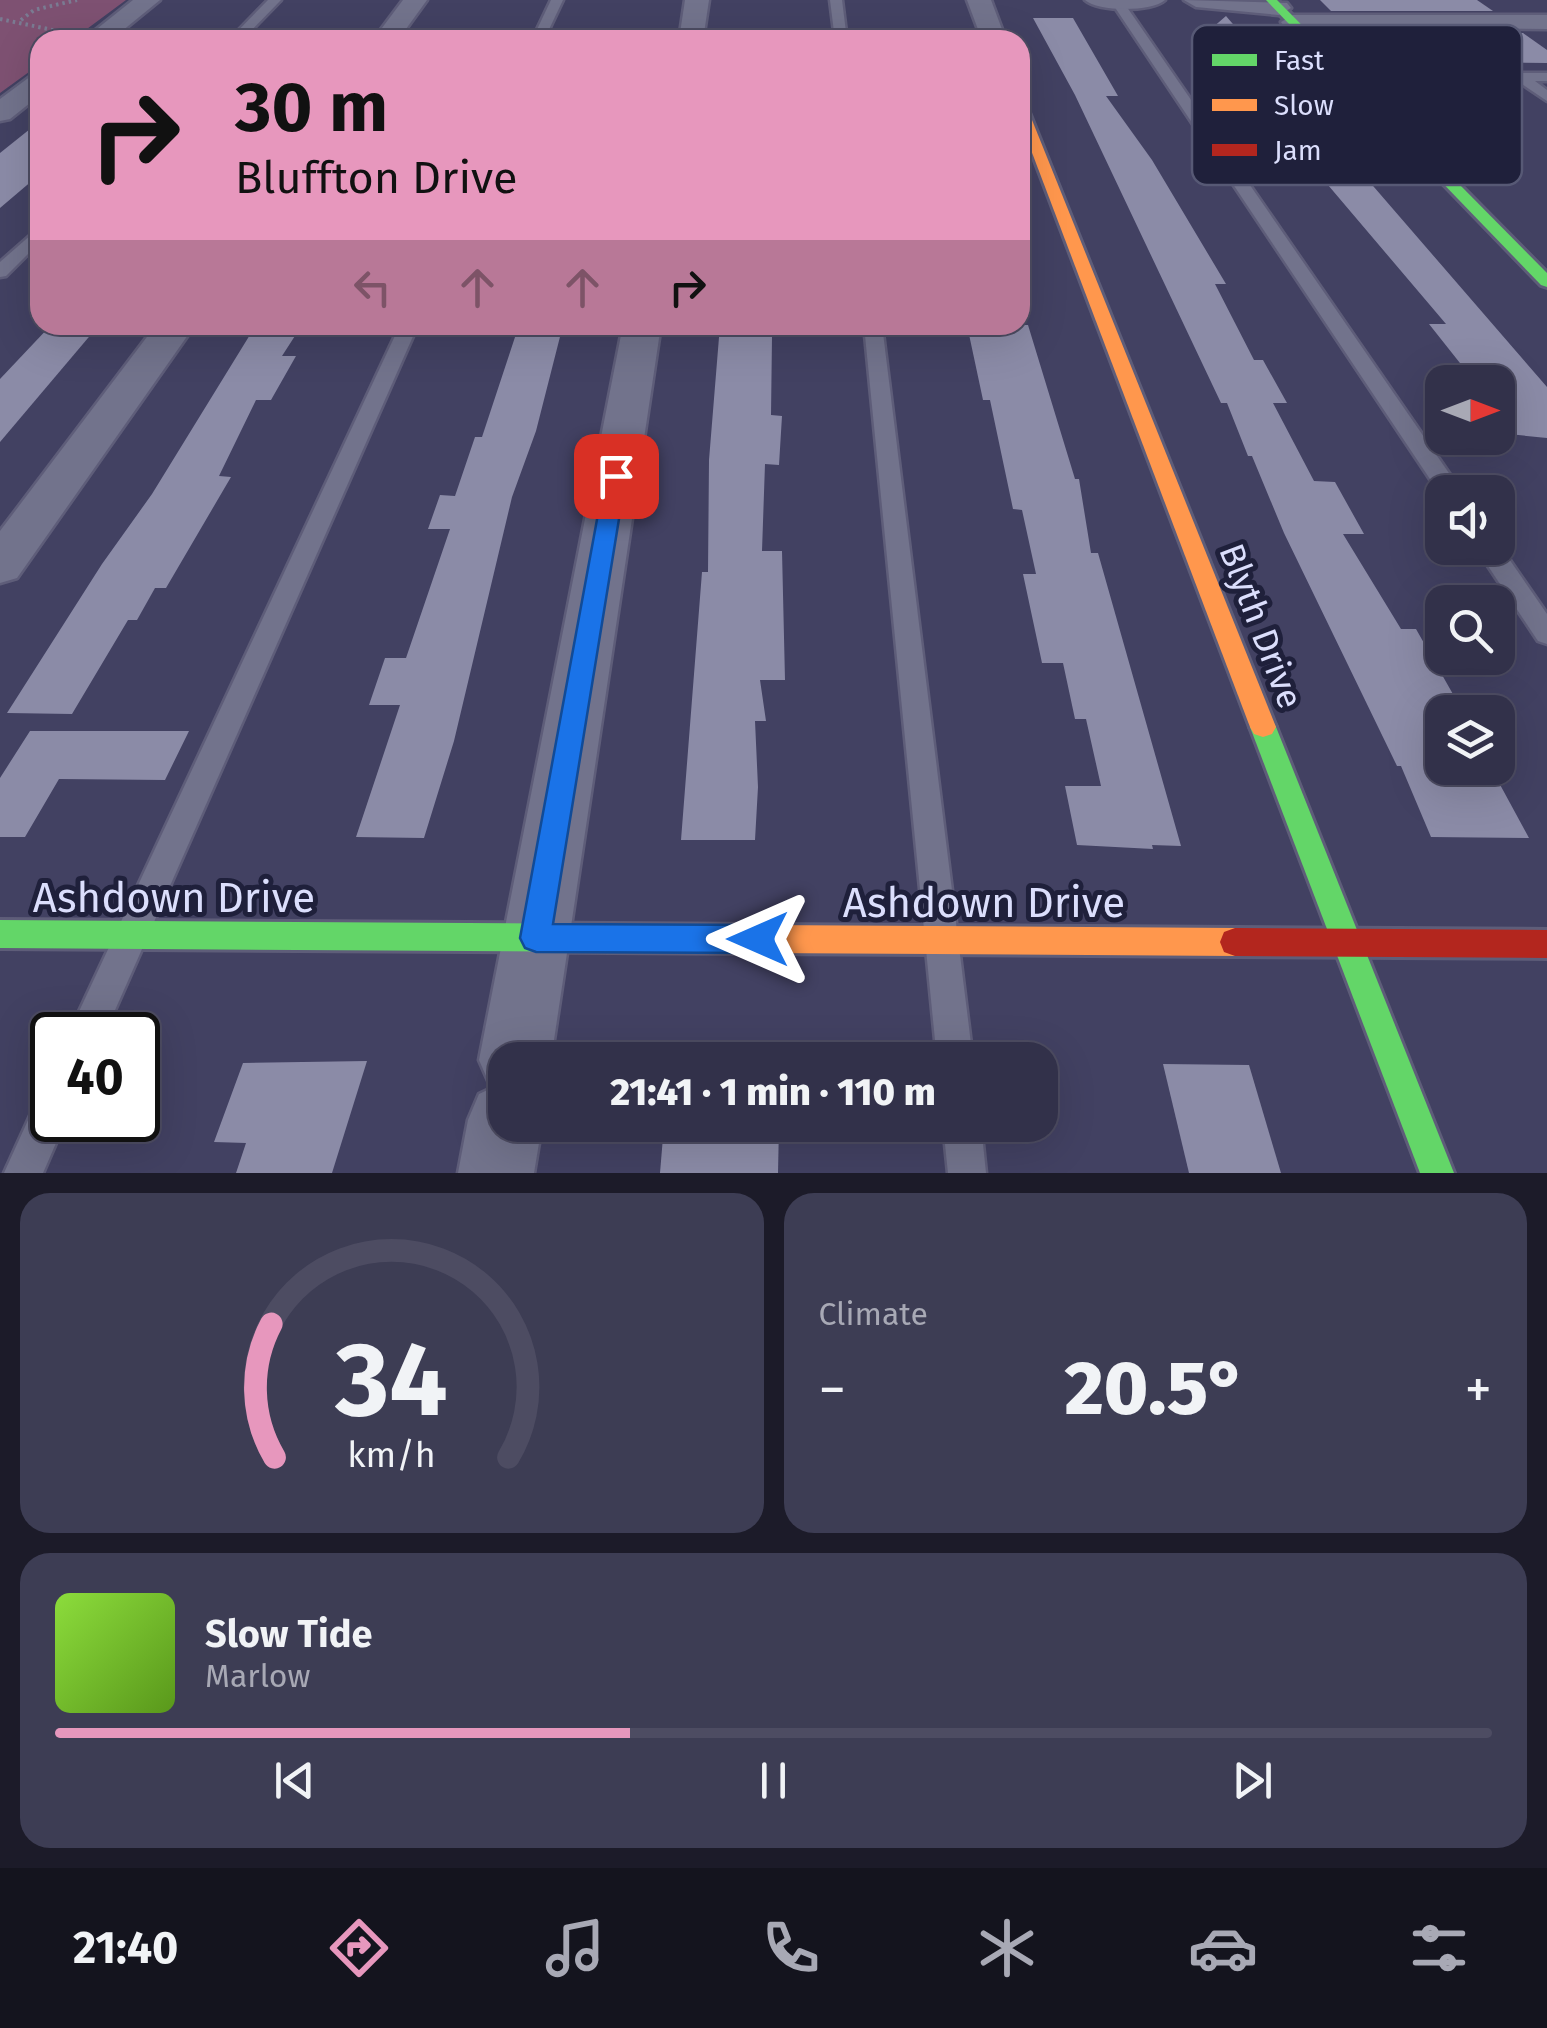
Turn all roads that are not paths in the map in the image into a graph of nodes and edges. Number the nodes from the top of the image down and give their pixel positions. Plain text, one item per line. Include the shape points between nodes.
1 (148, 0) edge
2 (275, 0) edge
3 (414, 0) edge
4 (556, 0) edge
5 (698, 0) edge
6 (836, 0) edge
7 (979, 0) edge
8 (1096, 0) edge
9 (1116, 0) edge
10 (1153, 0) edge
11 (1196, 0) edge
12 (1281, 10) edge
13 (1547, 22) edge
14 (108, 30) edge
15 (245, 30) edge
16 (392, 30) edge
17 (542, 30) edge
18 (693, 30) edge
19 (840, 30) edge
20 (990, 30) edge
21 (1547, 77) edge
22 (1522, 78) joint
23 (30, 90) edge
24 (1547, 97) edge
25 (0, 112) edge
26 (1192, 112) edge
27 (1030, 131) edge
28 (1242, 185) edge
29 (1452, 185) edge
30 (30, 242) edge
31 (0, 272) edge
32 (1547, 282) edge
33 (169, 335) edge
34 (404, 335) edge
35 (640, 335) edge
36 (874, 335) edge
37 (1439, 475) edge
38 (1500, 565) edge
39 (0, 566) edge
40 (1547, 634) edge
41 (0, 934) edge
42 (132, 936) junction
43 (536, 938) junction
44 (942, 940) junction
45 (1347, 942) junction
46 (1547, 944) edge
47 (97, 1012) edge
48 (518, 1042) edge
49 (953, 1042) edge
50 (37, 1142) edge
51 (501, 1142) edge
52 (964, 1142) edge
53 (23, 1173) edge
54 (496, 1173) edge
55 (967, 1173) edge
56 (1437, 1173) edge

1 - 14 street
2 - 15 lane
3 - 16 street
4 - 17 lane
5 - 18 street
6 - 19 lane
7 - 20 street
8 - 9 street
9 - 10 street
9 - 26 lane
11 - 12 street
12 - 13 street
21 - 22 lane
22 - 24 lane
23 - 25 street
27 - 45 street, Blyth Drive
28 - 37 lane
29 - 32 street
30 - 31 lane
33 - 39 street
34 - 42 lane
35 - 43 street
36 - 44 lane
38 - 40 lane
41 - 42 street, Ashdown Drive
42 - 43 street, Ashdown Drive
42 - 47 lane
43 - 44 street, Ashdown Drive
43 - 48 street
44 - 45 street, Ashdown Drive
44 - 49 lane
45 - 46 street, Ashdown Drive
45 - 56 street, Blyth Drive
50 - 53 lane
51 - 54 street
52 - 55 lane

